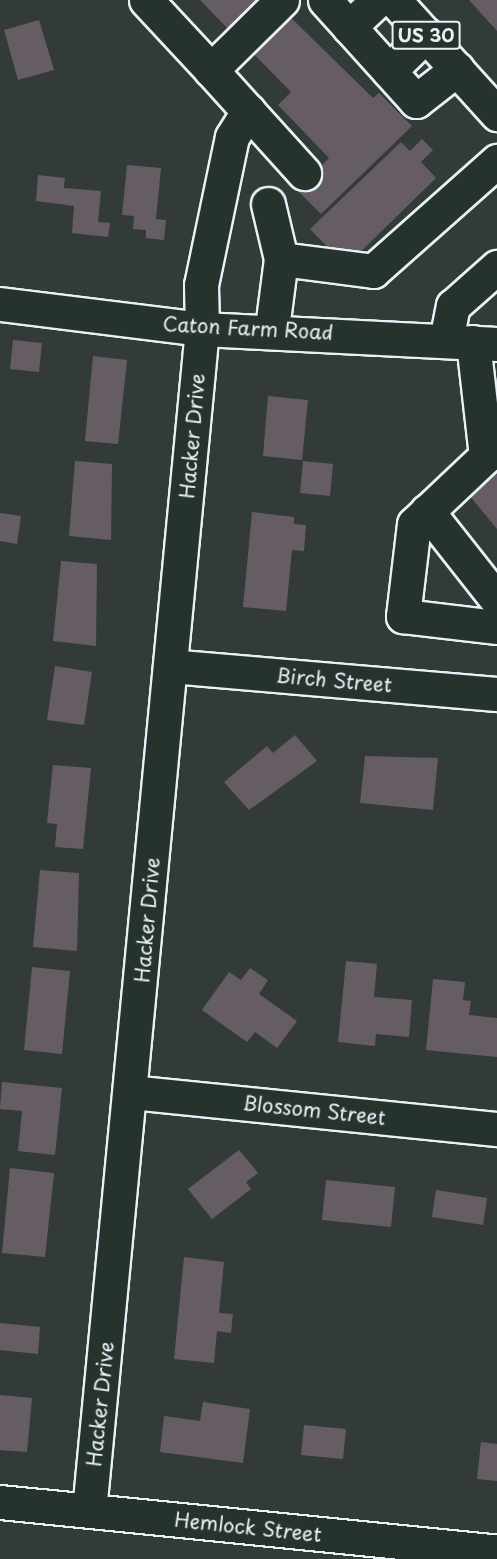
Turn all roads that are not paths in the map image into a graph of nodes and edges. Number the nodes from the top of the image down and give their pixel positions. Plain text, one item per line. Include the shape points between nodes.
1 (146, 0) edge
2 (282, 0) edge
3 (325, 0) edge
4 (378, 0) edge
5 (394, 0) edge
6 (350, 27) junction
7 (426, 36) junction
8 (457, 69) junction
9 (211, 70) junction
10 (389, 71) junction
11 (248, 111) junction
12 (497, 114) edge
13 (497, 161) edge
14 (304, 173) dead end
15 (268, 204) dead end
16 (281, 259) junction
17 (497, 267) edge
18 (0, 304) edge
19 (272, 328) junction
20 (202, 329) junction
21 (472, 342) edge
22 (491, 455) edge
23 (427, 511) junction
24 (497, 600) edge
25 (497, 627) edge
26 (170, 666) junction
27 (497, 694) edge
28 (131, 1092) junction
29 (497, 1129) edge
30 (0, 1502) edge
31 (89, 1511) junction
32 (497, 1552) edge

1 - 9 street
2 - 9 street
3 - 6 street
4 - 6 street
5 - 7 street, US 30
6 - 10 street
7 - 8 street, US 30
7 - 10 street
8 - 10 street via 416,101
8 - 12 street, US 30
9 - 11 street
11 - 14 street
11 - 20 street, Hacker Drive via 232,137 206,246
13 - 16 street via 373,271
15 - 16 street
16 - 19 street
17 - 21 street via 453,306
18 - 20 street, Caton Farm Road
19 - 20 street, Caton Farm Road
19 - 21 street, Caton Farm Road
20 - 26 street, Hacker Drive
21 - 22 street
22 - 23 street
23 - 24 street
23 - 25 street via 414,524 403,616
26 - 27 street, Birch Street
26 - 28 street, Hacker Drive
28 - 29 street, Blossom Street
28 - 31 street, Hacker Drive
30 - 31 street, Hemlock Street
31 - 32 street, Hemlock Street

